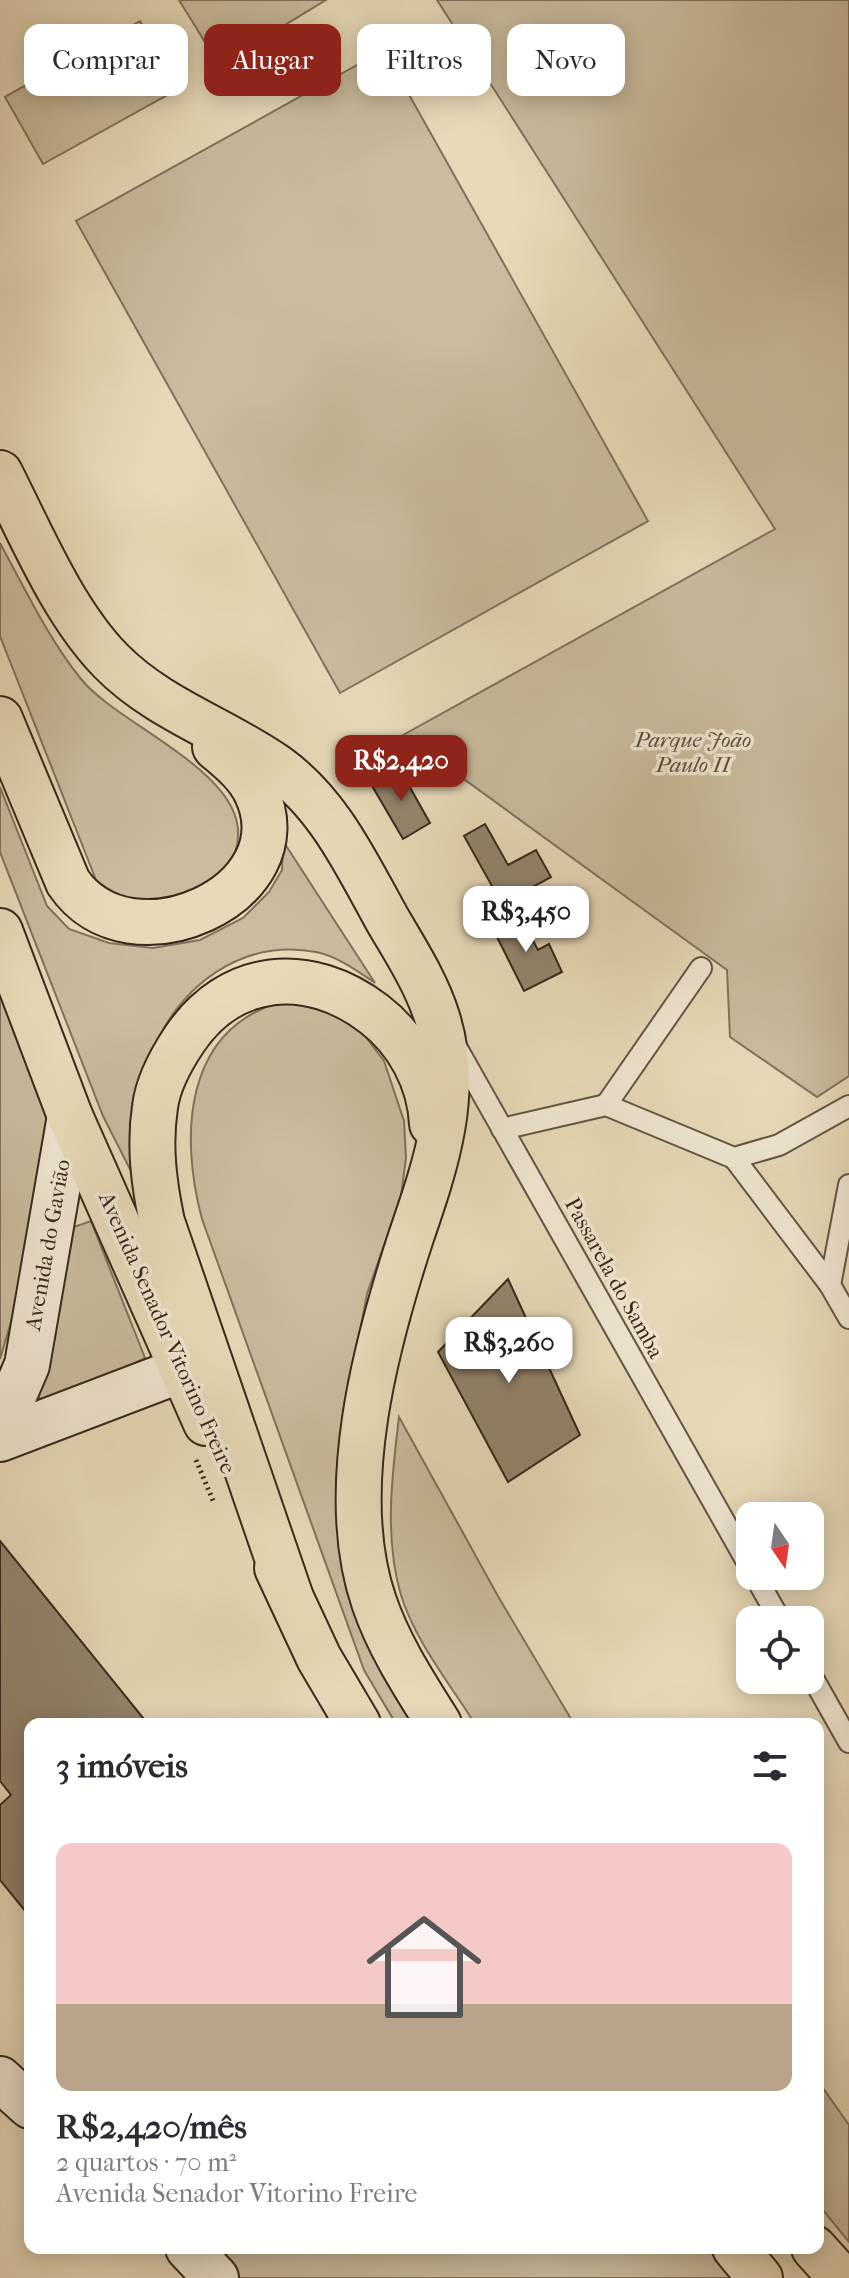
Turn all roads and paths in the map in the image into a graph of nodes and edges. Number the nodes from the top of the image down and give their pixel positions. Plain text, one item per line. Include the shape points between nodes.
1 (0, 473) edge
2 (172, 708) junction
3 (0, 719) edge
4 (0, 931) edge
5 (701, 968) dead end
6 (436, 1012) junction
7 (606, 1105) junction
8 (849, 1106) edge
9 (70, 1116) junction
10 (502, 1129) junction
11 (734, 1158) junction
12 (849, 1185) edge
13 (424, 1198) junction
14 (830, 1285) junction
15 (849, 1318) edge
16 (181, 1370) junction
17 (0, 1414) edge
18 (0, 1439) edge
19 (736, 1542) edge
20 (290, 1595) junction
21 (822, 1694) edge
22 (354, 1718) edge
23 (435, 1718) edge
24 (849, 1742) edge
25 (0, 2079) edge
26 (24, 2101) edge
27 (194, 2254) edge
28 (740, 2254) edge
29 (819, 2254) edge
30 (216, 2278) edge
31 (760, 2278) edge
32 (841, 2278) edge

1 - 2 main road via 90,636 129,678
2 - 3 main road via 245,773 262,812 262,846 233,891 193,913 148,923 119,920 80,899 68,882
2 - 6 main road via 274,765 313,798 350,854
4 - 9 main road, Avenida Senador Vitorino Freire
5 - 7 lane
6 - 10 lane, Passarela do Samba
6 - 13 main road via 446,1047 449,1094
7 - 10 lane
7 - 11 lane
8 - 11 lane via 779,1145
9 - 16 main road, Avenida Senador Vitorino Freire
9 - 17 street, Avenida do Gavião via 27,1365
10 - 19 lane, Passarela do Samba
11 - 14 lane
12 - 14 lane
13 - 20 main road via 433,1136 427,1092 404,1044 389,1025 355,1000 293,981 245,988 204,1014 174,1054 155,1106 155,1192
13 - 23 main road via 376,1357 363,1445 361,1526 364,1564 386,1634
14 - 15 lane
16 - 18 street
16 - 20 main road, Avenida Senador Vitorino Freire
20 - 22 main road, Avenida Senador Vitorino Freire
21 - 24 lane
25 - 26 street
27 - 30 street
28 - 31 main road
29 - 32 main road

